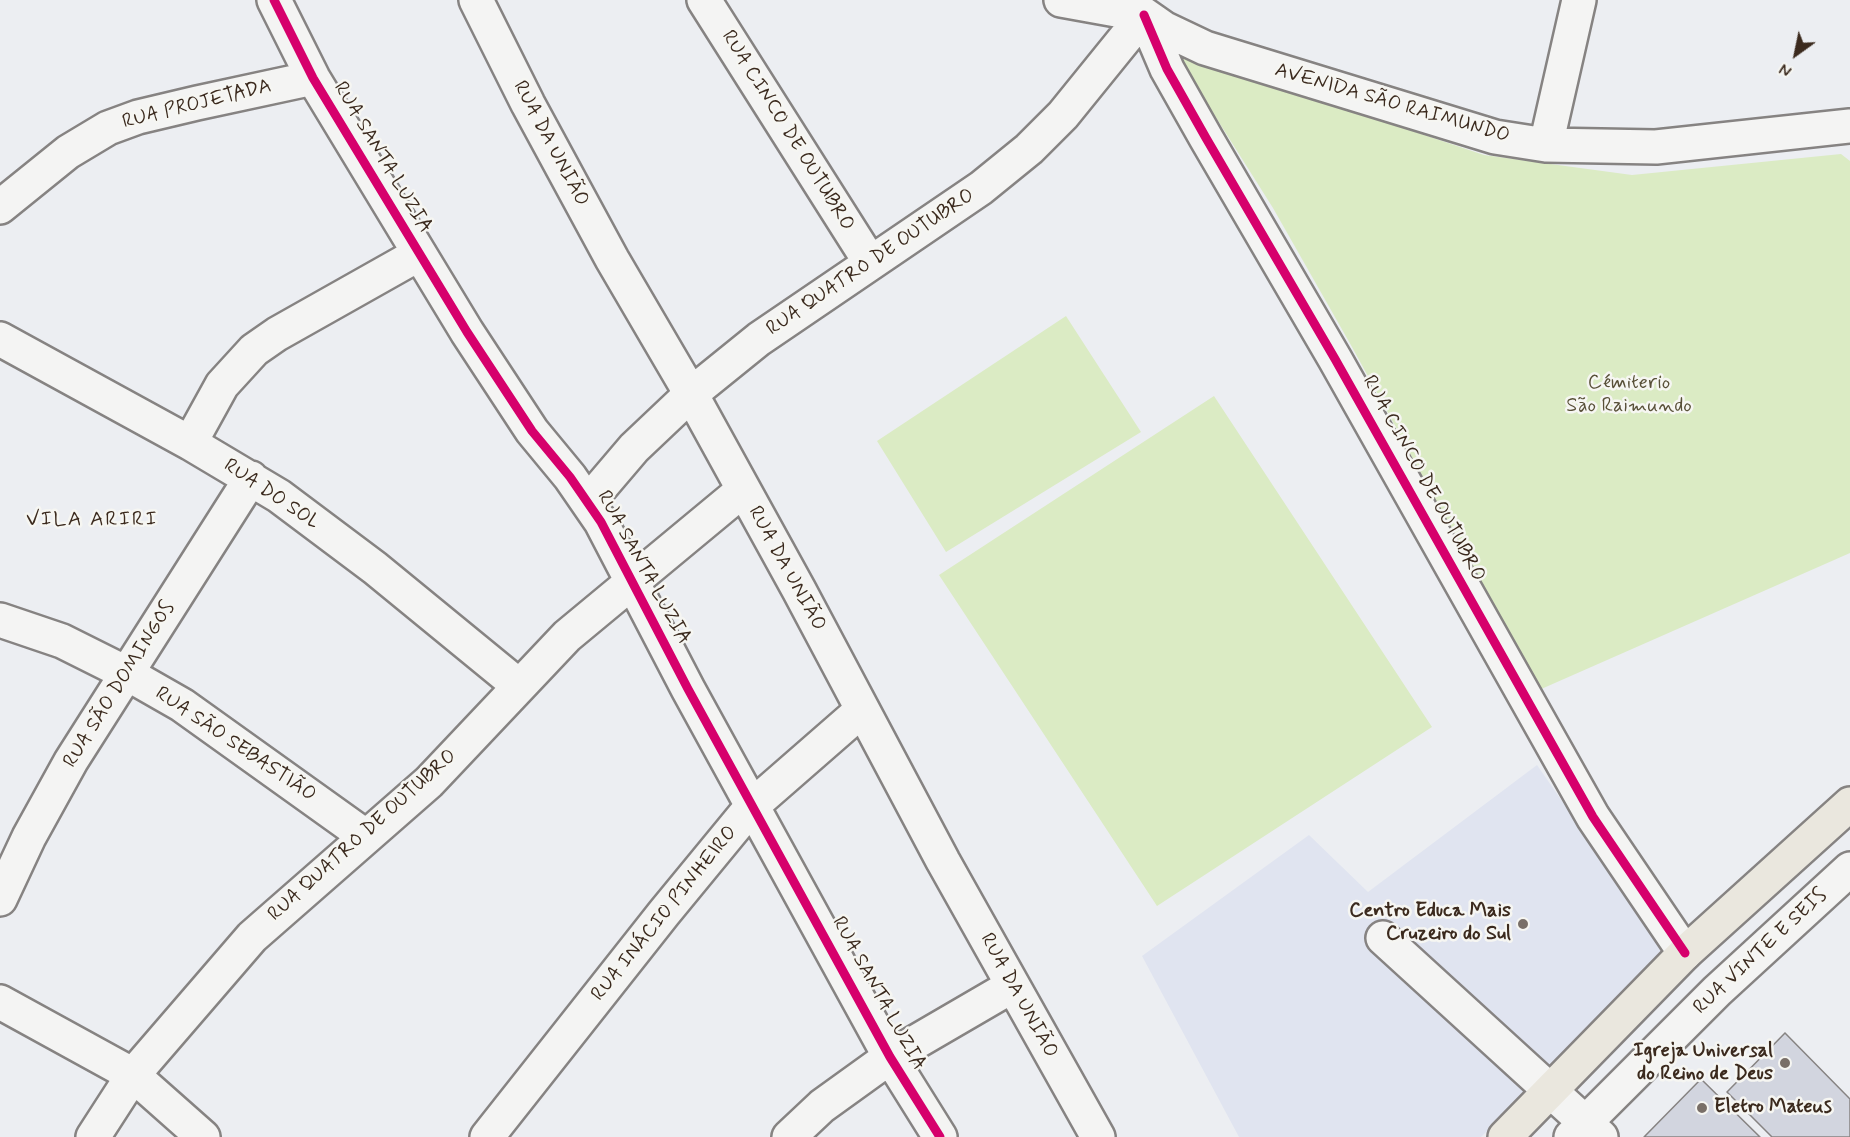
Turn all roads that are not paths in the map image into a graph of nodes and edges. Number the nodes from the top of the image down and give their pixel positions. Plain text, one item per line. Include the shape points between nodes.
1 (274, 0) edge
2 (476, 0) edge
3 (704, 0) edge
4 (1061, 0) edge
5 (1579, 0) edge
6 (1137, 8) edge
7 (313, 78) junction
8 (1850, 126) edge
9 (1546, 145) junction
10 (0, 207) edge
11 (419, 254) junction
12 (870, 262) junction
13 (0, 339) edge
14 (691, 394) junction
15 (190, 443) junction
16 (250, 478) junction
17 (743, 490) junction
18 (588, 502) junction
19 (632, 582) junction
20 (0, 620) edge
21 (126, 673) junction
22 (519, 686) junction
23 (862, 710) junction
24 (1850, 804) edge
25 (752, 806) junction
26 (365, 836) junction
27 (1850, 869) edge
28 (0, 899) edge
29 (1383, 938) dead end
30 (1685, 953) junction
31 (1012, 986) junction
32 (0, 1002) edge
33 (890, 1058) junction
34 (133, 1075) junction
35 (1550, 1091) junction
36 (1586, 1132) edge
37 (93, 1137) edge
38 (203, 1137) edge
39 (487, 1137) edge
40 (789, 1137) edge
41 (940, 1137) edge
42 (1098, 1137) edge
43 (1505, 1137) edge

1 - 7 street, RUA SANTA LUZIA
2 - 14 street, RUA DA UNIÃO via 612,259
3 - 12 street, RUA CINCO DE OUTUBRO
4 - 6 street
5 - 9 street
6 - 9 street, AVENIDA SÃO RAIMUNDO via 1165,30 1204,48 1495,137
6 - 12 street, RUA QUATRO DE OUTUBRO via 1063,116 1029,149 981,188
6 - 30 street, RUA CINCO DE OUTUBRO via 1167,69 1593,818
7 - 10 street, RUA PROJETADA via 138,117 108,128 68,152
7 - 11 street, RUA SANTA LUZIA
8 - 9 street, AVENIDA SÃO RAIMUNDO via 1656,147
11 - 15 street via 254,350 222,385
11 - 18 street, RUA SANTA LUZIA via 532,431
12 - 14 street, RUA QUATRO DE OUTUBRO via 759,339
13 - 15 street, RUA DO SOL
14 - 17 street, RUA DA UNIÃO
14 - 18 street, RUA QUATRO DE OUTUBRO via 634,448
15 - 16 street, RUA DO SOL
16 - 21 street, RUA SÃO DOMINGOS
16 - 22 street, RUA DO SOL via 375,568
17 - 19 street, RUA QUATRO DE OUTUBRO
17 - 23 street, RUA DA UNIÃO
18 - 19 street, RUA SANTA LUZIA
19 - 22 street, RUA QUATRO DE OUTUBRO via 567,636
19 - 25 street, RUA SANTA LUZIA
20 - 21 street, RUA SÃO SEBASTIÃO via 62,641
21 - 26 street, RUA SÃO SEBASTIÃO via 182,705
21 - 28 street, RUA SÃO DOMINGOS via 39,818
22 - 26 street, RUA QUATRO DE OUTUBRO via 429,782
23 - 25 street, RUA INÁCIO PINHEIRO
23 - 31 street, RUA DA UNIÃO
24 - 30 main road
25 - 33 street, RUA SANTA LUZIA
25 - 39 street, RUA INÁCIO PINHEIRO
26 - 34 street, RUA QUATRO DE OUTUBRO via 252,937
27 - 36 street, RUA VINTE E SEIS via 1717,991
29 - 35 street
30 - 35 main road
31 - 33 street
31 - 42 street, RUA DA UNIÃO
32 - 34 street
33 - 40 street via 822,1106
33 - 41 street, RUA SANTA LUZIA
34 - 37 street, RUA QUATRO DE OUTUBRO
34 - 38 street
35 - 36 street
35 - 43 main road

